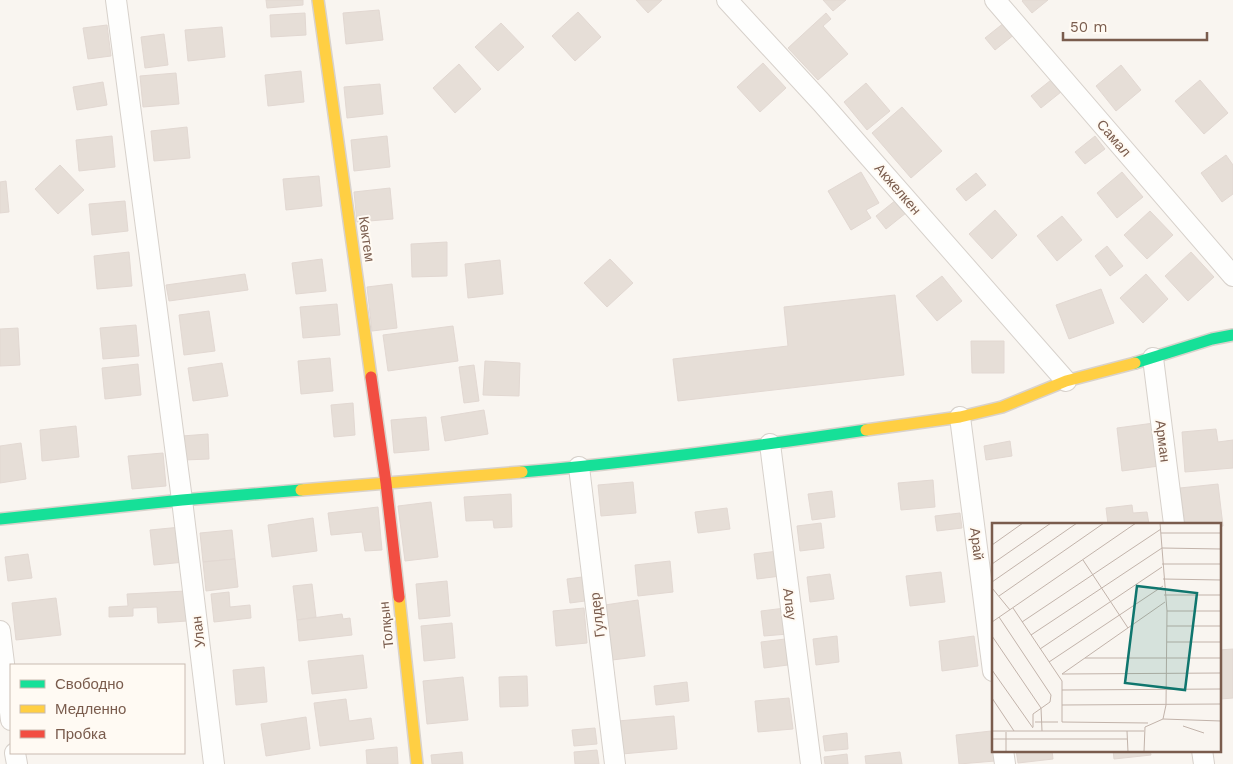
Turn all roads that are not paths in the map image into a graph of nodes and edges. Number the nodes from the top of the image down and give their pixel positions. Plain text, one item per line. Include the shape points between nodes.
1 (116, 0) edge
2 (318, 0) edge
3 (727, 0) edge
4 (995, 0) edge
5 (1233, 276) edge
6 (1233, 335) edge
7 (1153, 358) junction
8 (1066, 381) junction
9 (960, 417) junction
10 (770, 444) junction
11 (580, 467) junction
12 (386, 483) junction
13 (182, 500) junction
14 (0, 519) edge
15 (1174, 523) edge
16 (0, 631) edge
17 (992, 663) edge
18 (10, 712) edge
19 (214, 764) edge
20 (417, 764) edge
21 (615, 764) edge
22 (811, 764) edge

1 - 13 street, Улан
2 - 12 street, Көктем
3 - 8 street, Акжелкен
4 - 5 street, Самал
6 - 7 street
7 - 8 street
7 - 15 street, Арман
8 - 9 street via 1002,407
9 - 10 street
9 - 17 street, Арай
10 - 11 street
10 - 22 street, Алау
11 - 12 street
11 - 21 street, Гулдер
12 - 13 street
12 - 20 street, Толқын
13 - 14 street
13 - 19 street, Улан
16 - 18 street

